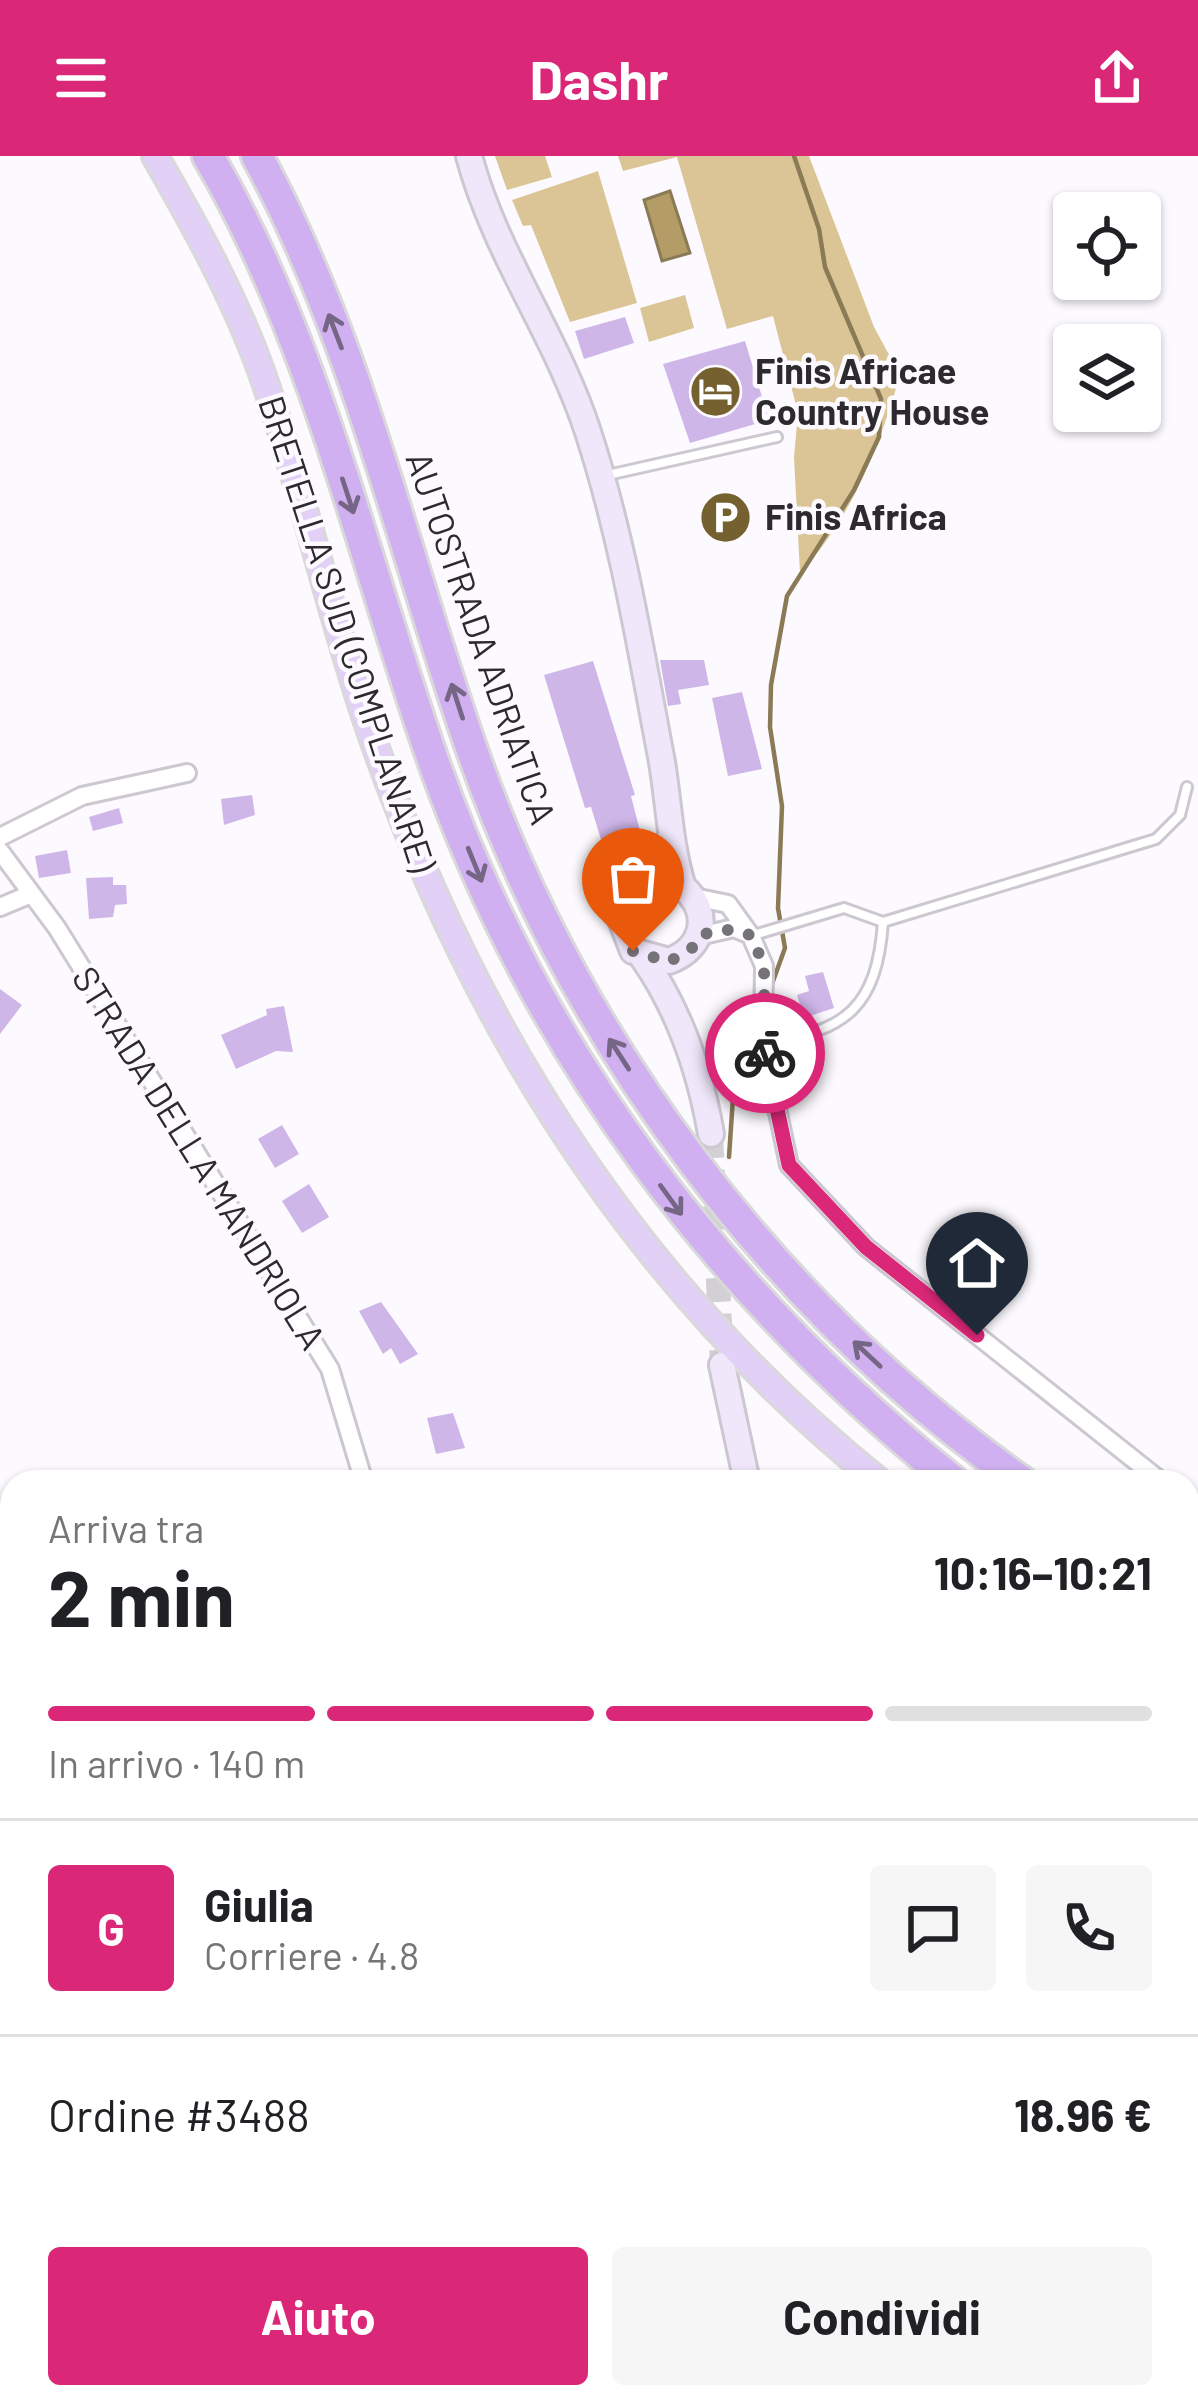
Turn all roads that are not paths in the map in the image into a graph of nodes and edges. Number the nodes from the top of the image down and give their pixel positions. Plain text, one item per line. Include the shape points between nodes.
1 (155, 156) edge
2 (208, 156) edge
3 (257, 156) edge
4 (469, 156) edge
5 (777, 437) dead end
6 (601, 476) junction
7 (187, 773) dead end
8 (1186, 788) dead end
9 (0, 837) edge
10 (669, 838) junction
11 (0, 851) edge
12 (650, 882) junction
13 (688, 892) junction
14 (32, 894) junction
15 (0, 907) edge
16 (883, 922) junction
17 (699, 936) junction
18 (752, 936) junction
19 (682, 956) junction
20 (643, 958) junction
21 (675, 1006) junction
22 (763, 1042) junction
23 (711, 1134) tunnel mouth
24 (722, 1365) tunnel mouth
25 (360, 1470) edge
26 (744, 1470) edge
27 (866, 1470) edge
28 (939, 1470) edge
29 (1007, 1470) edge
30 (1147, 1470) edge

1 - 27 main road, BRETELLA SUD (COMPLANARE) via 265,381 404,825 486,1005 536,1094 683,1293
2 -> 28 highway via 300,353 435,767 545,1013 693,1230 795,1342
29 -> 3 highway, AUTOSTRADA ADRIATICA via 904,1389 766,1249 641,1089 582,997 482,776 349,366
4 - 6 main road via 493,229 565,370
5 - 6 lane
6 - 10 main road via 635,617
7 - 9 street via 82,796
8 - 16 lane via 1180,815 1156,839
10 - 12 main road
10 - 13 main road
11 - 14 street, STRADA DELLA MANDRIOLA
12 - 13 main road
12 - 20 main road via 630,895 620,917 625,941
13 - 17 main road via 702,922
13 - 18 street via 728,904
14 - 15 street
14 - 25 street, STRADA DELLA MANDRIOLA via 330,1369
16 - 18 lane via 844,908
16 - 22 lane via 870,987 846,1016 814,1036
17 - 18 street via 734,928
17 - 19 main road
18 - 22 street via 764,967
19 - 20 main road
19 - 21 main road
20 - 21 main road
21 - 23 main road
22 - 30 street via 789,1165 866,1247
24 - 26 main road

